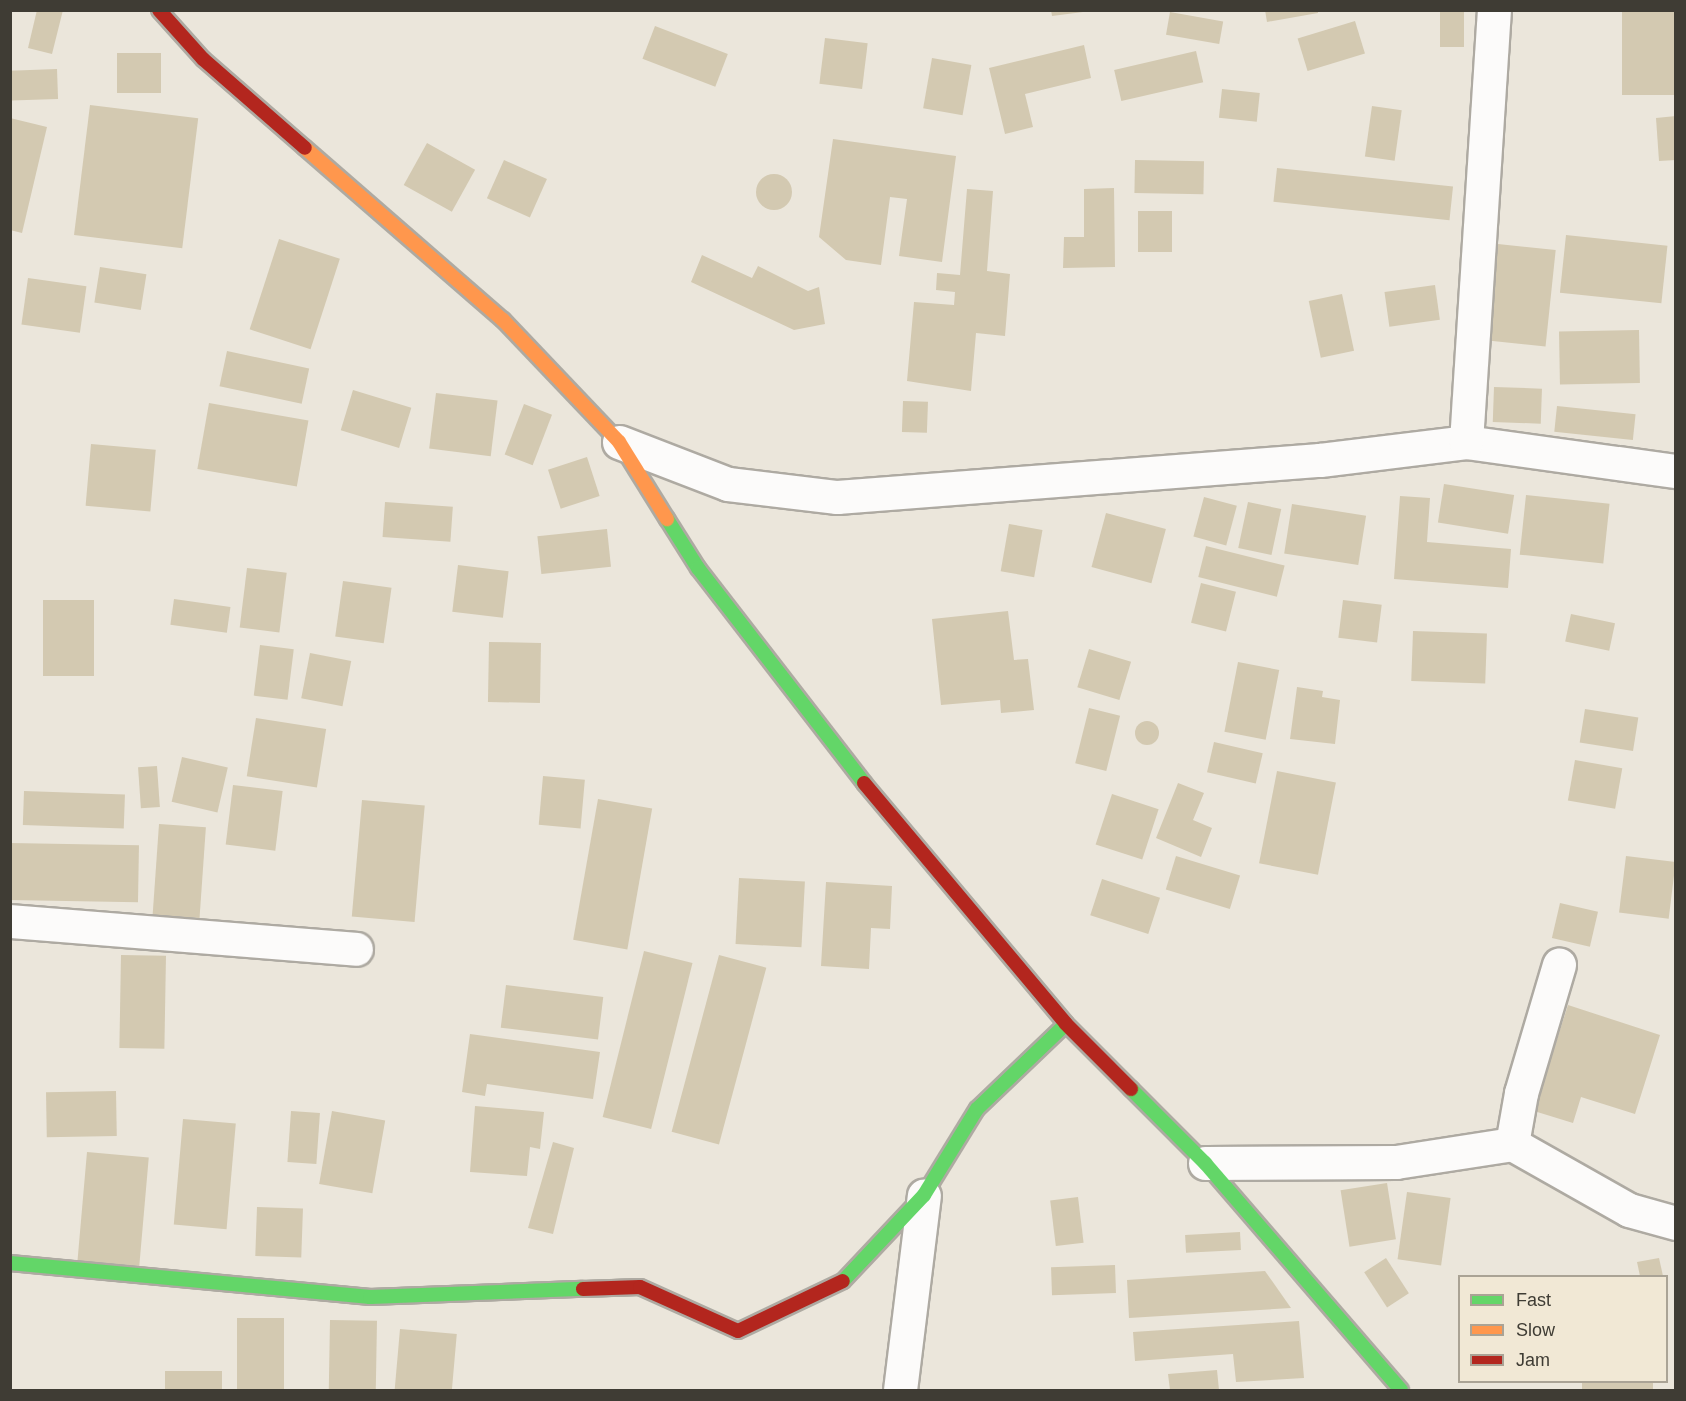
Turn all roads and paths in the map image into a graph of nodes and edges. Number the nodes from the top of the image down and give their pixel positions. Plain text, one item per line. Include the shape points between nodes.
1 (159, 10) edge
2 (1494, 10) edge
3 (619, 442) junction
4 (1466, 442) junction
5 (1676, 471) edge
6 (10, 921) edge
7 (356, 949) dead end
8 (1559, 965) dead end
9 (1066, 1023) junction
10 (1512, 1144) junction
11 (1205, 1164) junction
12 (924, 1195) junction
13 (1676, 1223) edge
14 (10, 1263) edge
15 (900, 1390) edge
16 (1401, 1390) edge

1 - 3 street via 203,60 503,320
2 - 4 street
3 - 4 street via 728,484 837,497 1320,460
3 - 9 street via 698,568 839,754
4 - 5 street
6 - 7 street
8 - 10 street via 1521,1093
9 - 11 street
9 - 12 street via 977,1109
10 - 11 street via 1396,1162
10 - 13 street via 1629,1210
11 - 16 street
12 - 14 street via 837,1287 738,1331 640,1287 370,1297
12 - 15 street

